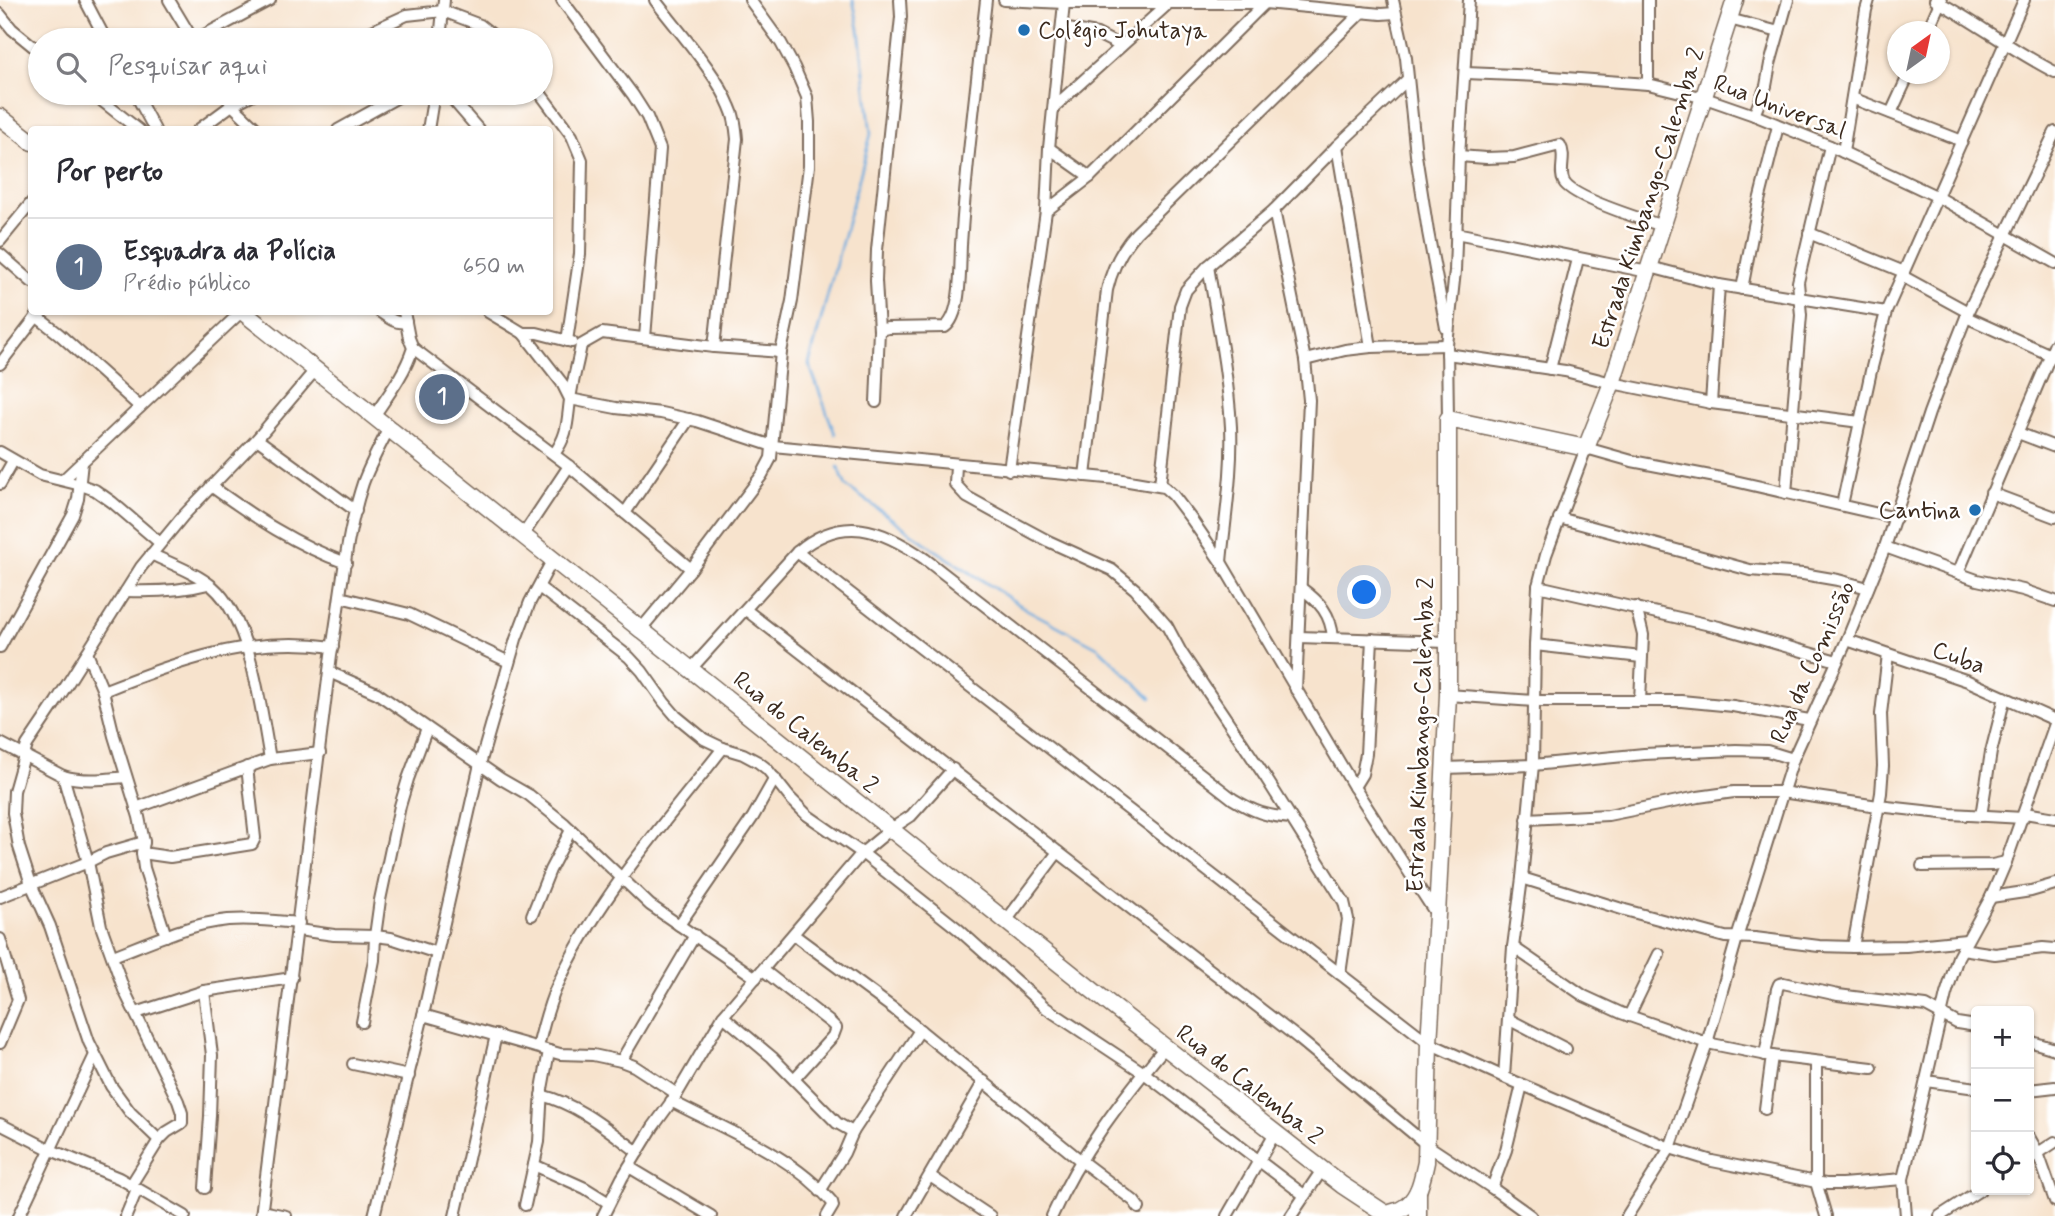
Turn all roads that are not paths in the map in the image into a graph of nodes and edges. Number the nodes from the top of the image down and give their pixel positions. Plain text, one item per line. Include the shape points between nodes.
1 (85, 0) edge
2 (169, 0) edge
3 (270, 0) edge
4 (562, 0) edge
5 (655, 0) edge
6 (750, 0) edge
7 (900, 0) edge
8 (986, 0) edge
9 (1004, 0) edge
10 (1393, 0) edge
11 (1469, 0) edge
12 (1648, 0) edge
13 (1735, 0) edge
14 (1788, 0) edge
15 (1870, 0) edge
16 (2024, 0) edge
17 (1938, 1) edge
18 (1063, 3) junction
19 (1169, 3) junction
20 (1265, 3) junction
21 (444, 6) edge
22 (1362, 12) junction
23 (1395, 13) junction
24 (0, 14) edge
25 (1729, 19) junction
26 (1931, 21) edge
27 (1062, 27) junction
28 (100, 28) edge
29 (186, 28) edge
30 (217, 28) edge
31 (378, 28) edge
32 (441, 28) edge
33 (484, 28) edge
34 (1779, 32) junction
35 (28, 42) edge
36 (2004, 42) junction
37 (1121, 46) junction
38 (1465, 72) junction
39 (2055, 72) edge
40 (1408, 79) junction
41 (1648, 84) junction
42 (1904, 84) edge
43 (1704, 98) junction
44 (1852, 98) junction
45 (107, 105) edge
46 (141, 105) edge
47 (232, 105) joint
48 (383, 105) edge
49 (432, 105) edge
50 (458, 105) edge
51 (549, 105) edge
52 (1054, 107) junction
53 (1891, 113) junction
54 (1754, 116) junction
55 (0, 117) edge
56 (134, 126) edge
57 (153, 126) edge
58 (203, 126) edge
59 (254, 126) edge
60 (345, 126) edge
61 (429, 126) edge
62 (476, 126) edge
63 (1778, 126) junction
64 (2055, 132) edge
65 (28, 139) edge
66 (1962, 141) junction
67 (1338, 146) junction
68 (1830, 146) junction
69 (1049, 148) junction
70 (1843, 152) junction
71 (1459, 156) junction
72 (1090, 177) junction
73 (1938, 197) junction
74 (28, 207) edge
75 (1274, 210) junction
76 (1046, 211) junction
77 (1663, 226) junction
78 (1456, 233) junction
79 (1809, 233) junction
80 (2005, 236) junction
81 (0, 241) edge
82 (0, 254) edge
83 (1578, 259) junction
84 (2055, 263) edge
85 (1208, 266) junction
86 (1649, 270) junction
87 (1435, 271) junction
88 (1455, 271) junction
89 (1903, 274) junction
90 (28, 278) edge
91 (1719, 285) junction
92 (1742, 289) junction
93 (1800, 297) junction
94 (1886, 312) junction
95 (1967, 314) junction
96 (37, 315) edge
97 (39, 315) edge
98 (239, 315) edge
99 (246, 315) edge
100 (385, 315) edge
101 (496, 315) edge
102 (405, 317) edge
103 (878, 330) junction
104 (523, 333) junction
105 (645, 338) junction
106 (567, 341) junction
107 (1447, 344) junction
108 (582, 345) junction
109 (714, 347) junction
110 (1371, 347) junction
111 (413, 348) junction
112 (781, 352) junction
113 (2053, 352) edge
114 (1305, 360) junction
115 (0, 364) edge
116 (316, 369) junction
117 (1550, 369) junction
118 (1612, 383) junction
119 (570, 399) junction
120 (876, 402) dead end
121 (1711, 403) junction
122 (140, 407) junction
123 (1793, 412) junction
124 (374, 416) junction
125 (689, 419) junction
126 (1448, 419) junction
127 (1860, 422) junction
128 (389, 428) junction
129 (2018, 433) junction
130 (257, 439) junction
131 (773, 446) junction
132 (2055, 447) edge
133 (1586, 448) junction
134 (0, 452) edge
135 (554, 454) junction
136 (13, 461) junction
137 (82, 462) junction
138 (956, 464) junction
139 (569, 466) junction
140 (1009, 470) junction
141 (1085, 476) junction
142 (63, 480) junction
143 (0, 484) edge
144 (81, 485) junction
145 (1160, 485) junction
146 (211, 486) junction
147 (1786, 493) junction
148 (1991, 493) junction
149 (1842, 505) junction
150 (356, 511) junction
151 (625, 513) junction
152 (2055, 517) edge
153 (1896, 518) junction
154 (1559, 519) junction
155 (523, 535) junction
156 (160, 543) junction
157 (1885, 547) junction
158 (797, 552) junction
159 (151, 554) junction
160 (553, 559) junction
161 (1221, 562) junction
162 (346, 563) junction
163 (691, 569) junction
164 (1958, 573) junction
165 (208, 584) junction
166 (539, 586) junction
167 (1538, 586) junction
168 (1301, 588) junction
169 (1868, 588) junction
170 (126, 591) junction
171 (340, 597) junction
172 (2055, 601) edge
173 (1636, 607) junction
174 (746, 610) junction
175 (641, 629) junction
176 (1298, 637) junction
177 (1333, 638) junction
178 (1372, 639) junction
179 (1847, 640) junction
180 (1447, 642) junction
181 (1535, 645) junction
182 (0, 647) edge
183 (333, 647) junction
184 (248, 648) junction
185 (87, 653) junction
186 (1888, 654) junction
187 (1641, 657) junction
188 (1838, 661) junction
189 (509, 662) junction
190 (691, 669) junction
191 (329, 672) junction
192 (1296, 690) junction
193 (103, 691) junction
194 (1448, 695) junction
195 (2005, 697) junction
196 (1534, 701) junction
197 (1640, 701) junction
198 (1809, 720) junction
199 (2055, 722) edge
200 (427, 728) junction
201 (0, 743) edge
202 (723, 748) junction
203 (320, 753) junction
204 (22, 756) junction
205 (271, 759) junction
206 (1793, 759) junction
207 (480, 764) junction
208 (1533, 765) junction
209 (247, 767) junction
210 (1445, 768) junction
211 (953, 769) junction
212 (63, 776) junction
213 (126, 778) junction
214 (775, 778) junction
215 (1354, 787) junction
216 (1781, 792) junction
217 (1878, 806) junction
218 (136, 808) junction
219 (2024, 815) junction
220 (1981, 816) junction
221 (1291, 818) junction
222 (2055, 818) edge
223 (1527, 819) junction
224 (891, 829) junction
225 (571, 830) junction
226 (143, 847) junction
227 (1058, 852) junction
228 (862, 853) junction
229 (88, 862) junction
230 (2006, 862) junction
231 (1922, 866) dead end
232 (1522, 878) junction
233 (621, 879) junction
234 (31, 884) junction
235 (2055, 884) edge
236 (0, 897) edge
237 (1991, 897) junction
238 (531, 915) dead end
239 (1437, 915) junction
240 (1006, 921) junction
241 (679, 925) junction
242 (298, 926) junction
243 (695, 935) junction
244 (794, 935) junction
245 (166, 936) junction
246 (374, 936) junction
247 (1737, 938) junction
248 (0, 939) edge
249 (1964, 944) junction
250 (1513, 947) junction
251 (1853, 947) junction
252 (2055, 949) edge
253 (437, 953) junction
254 (1659, 954) dead end
255 (113, 956) junction
256 (760, 974) junction
257 (1340, 974) junction
258 (292, 978) junction
259 (204, 991) junction
260 (136, 1013) junction
261 (1940, 1013) junction
262 (423, 1015) junction
263 (723, 1016) junction
264 (1629, 1016) junction
265 (1508, 1019) junction
266 (362, 1023) dead end
267 (1971, 1025) edge
268 (920, 1030) junction
269 (496, 1035) junction
270 (0, 1040) edge
271 (1429, 1042) junction
272 (1707, 1043) junction
273 (2034, 1043) edge
274 (538, 1047) junction
275 (1165, 1047) junction
276 (1566, 1049) dead end
277 (2055, 1049) edge
278 (550, 1051) junction
279 (95, 1055) junction
280 (1769, 1055) junction
281 (621, 1061) junction
282 (1816, 1062) junction
283 (353, 1064) dead end
284 (1872, 1068) dead end
285 (1143, 1073) junction
286 (409, 1076) junction
287 (1504, 1077) junction
288 (795, 1078) junction
289 (984, 1081) junction
290 (1926, 1081) junction
291 (1522, 1085) junction
292 (1971, 1087) edge
293 (2055, 1087) edge
294 (2034, 1089) edge
295 (541, 1095) junction
296 (674, 1097) junction
297 (1765, 1109) dead end
298 (0, 1124) edge
299 (853, 1132) junction
300 (1275, 1133) junction
301 (159, 1140) junction
302 (2055, 1142) edge
303 (1427, 1145) junction
304 (1670, 1148) junction
305 (51, 1150) junction
306 (638, 1152) junction
307 (2034, 1156) edge
308 (1080, 1160) junction
309 (1258, 1160) junction
310 (534, 1165) junction
311 (629, 1167) junction
312 (1322, 1170) junction
313 (930, 1176) junction
314 (1903, 1179) junction
315 (1816, 1182) junction
316 (1342, 1185) junction
317 (134, 1187) junction
318 (205, 1188) dead end
319 (1492, 1188) junction
320 (820, 1191) junction
321 (1418, 1191) junction
322 (1304, 1195) junction
323 (1972, 1195) edge
324 (2055, 1201) edge
325 (609, 1203) junction
326 (525, 1205) dead end
327 (1139, 1208) dead end
328 (262, 1214) edge
329 (1386, 1215) edge
330 (19, 1216) edge
331 (126, 1216) edge
332 (186, 1216) edge
333 (286, 1216) edge
334 (374, 1216) edge
335 (455, 1216) edge
336 (603, 1216) edge
337 (711, 1216) edge
338 (827, 1216) edge
339 (906, 1216) edge
340 (990, 1216) edge
341 (1052, 1216) edge
342 (1227, 1216) edge
343 (1291, 1216) edge
344 (1365, 1216) edge
345 (1418, 1216) edge
346 (1531, 1216) edge
347 (1627, 1216) edge
348 (1826, 1216) edge
349 (1906, 1216) edge
350 (1940, 1216) edge

1 - 28 street
2 - 29 street
3 - 30 street
4 - 105 street via 640,106 660,149
5 - 109 street via 715,80 736,124
6 - 112 street via 781,43 807,97 809,166
7 - 103 street via 877,250
8 - 103 street via 959,284 951,321 945,327
9 - 18 street
10 - 23 street
11 - 38 street
12 - 41 street
13 - 25 main road, Estrada Kimbango-Calemba 2
14 - 34 street
15 - 44 street
16 - 36 street
17 - 26 street
17 - 36 street
18 - 19 street
18 - 27 street
19 - 20 street
19 - 37 street
20 - 22 street
20 - 72 street
21 - 31 street
21 - 32 street
21 - 33 street
22 - 23 street
22 - 141 street via 1136,233 1119,256 1107,290
23 - 40 street
24 - 35 street
25 - 34 street
25 - 43 main road, Estrada Kimbango-Calemba 2
27 - 37 street via 1097,34
27 - 52 street
34 - 54 street
36 - 39 street
36 - 66 street
37 - 52 street
38 - 41 street, Rua Universal
38 - 71 street
40 - 67 street
40 - 87 street
41 - 43 street, Rua Universal
42 - 53 street
43 - 54 street, Rua Universal
43 - 77 main road, Estrada Kimbango-Calemba 2
44 - 53 street
44 - 70 street
45 - 56 street
46 - 57 street
47 - 58 street
47 - 59 street
48 - 60 street
49 - 61 street
50 - 62 street
51 - 106 street via 579,149 583,173 580,254
52 - 69 street
53 - 66 street
54 - 63 street, Rua Universal
55 - 65 main road
63 - 68 street, Rua Universal
63 - 92 street
64 - 80 street, Rua da Comissão
66 - 73 street
67 - 75 street
67 - 110 street
68 - 70 street, Rua Universal
68 - 79 street
69 - 72 street
69 - 76 street
70 - 73 street, Rua Universal
71 - 77 street via 1514,157 1560,145 1567,186 1600,204
71 - 78 street
72 - 76 street
73 - 80 street, Rua Universal
73 - 89 street
74 - 81 street
75 - 85 street
75 - 114 street
76 - 140 street
77 - 86 main road, Estrada Kimbango-Calemba 2
78 - 83 street
78 - 88 street
79 - 89 street
79 - 93 street via 1798,282
80 - 84 street, Rua Universal
80 - 95 street, Rua da Comissão
82 - 90 street
83 - 86 street
83 - 117 street
85 - 145 street via 1180,306
85 - 161 street via 1231,430
86 - 91 street
86 - 118 main road, Estrada Kimbango-Calemba 2
87 - 88 street
87 - 107 street
88 - 107 street
89 - 94 street
89 - 95 street
91 - 92 street
91 - 121 street
92 - 93 street
93 - 94 street
93 - 123 street
94 - 127 street
95 - 113 street
95 - 153 street, Rua da Comissão via 1928,413
96 - 115 street
97 - 122 street
98 - 122 street
99 - 116 main road, Rua do Calemba 2
100 - 102 street via 399,323
101 - 104 street
102 - 111 street
103 - 120 street
104 - 106 street
104 - 119 street
105 - 108 street via 602,332
105 - 109 street
106 - 108 street
107 - 110 street
107 - 117 street
107 - 126 street
108 - 119 street
109 - 112 street
110 - 114 street
111 - 124 street
111 - 135 street
112 - 131 street
113 - 129 street
114 - 168 street via 1309,400
116 - 124 main road, Rua do Calemba 2
116 - 130 street
117 - 118 street
118 - 121 street
118 - 133 main road, Estrada Kimbango-Calemba 2
119 - 125 street
119 - 135 street via 566,434
121 - 123 street
122 - 137 street
123 - 127 street
123 - 147 street
124 - 128 main road, Rua do Calemba 2
125 - 131 street
125 - 151 street
126 - 133 main road
126 - 180 main road, Estrada Kimbango-Calemba 2
127 - 149 street
128 - 150 street
128 - 155 main road, Rua do Calemba 2
129 - 132 street
129 - 148 street
130 - 146 street
130 - 150 street
131 - 138 street
131 - 163 street via 762,475
133 - 147 street
133 - 154 street, Estrada Kimbango-Calemba 2
134 - 136 street
135 - 139 street
136 - 142 street
136 - 143 street
137 - 142 street
137 - 144 street
138 - 140 street
138 - 221 street via 955,484 967,497 1112,570 1135,589 1167,626
139 - 151 street
139 - 155 street
140 - 141 street
141 - 145 street
142 - 144 street
144 - 156 street via 112,502
144 - 182 street via 73,515
145 - 161 street via 1173,495
146 - 156 street
146 - 162 street via 293,540
147 - 149 street
148 - 152 street
148 - 164 street
149 - 153 street
150 - 162 street
151 - 163 street
153 - 157 street, Rua da Comissão
154 - 167 street, Estrada Kimbango-Calemba 2
154 - 169 street via 1750,570 1803,574
155 - 160 main road, Rua do Calemba 2
156 - 159 street
157 - 164 street
157 - 169 street, Rua da Comissão
158 - 174 street
158 - 221 street via 834,530 868,531 897,541 1233,799 1265,815
158 - 257 street
159 - 165 street
159 - 170 street
160 - 166 street
160 - 175 main road, Rua do Calemba 2
161 - 192 street
162 - 171 street
163 - 175 street
164 - 172 street
165 - 170 street
165 - 184 street via 229,605
166 - 189 street
166 - 202 street via 629,657 676,716
167 - 173 street
167 - 181 street, Estrada Kimbango-Calemba 2
168 - 176 street
168 - 177 street via 1326,610
169 - 179 street, Rua da Comissão
170 - 185 street
171 - 183 street
171 - 189 street via 409,614
173 - 187 street via 1643,635
173 - 188 street
174 - 190 street
174 - 211 street
175 - 190 main road, Rua do Calemba 2
176 - 177 street
176 - 192 street
177 - 178 street
178 - 180 street
178 - 215 street via 1366,754
179 - 186 street, Cuba
179 - 188 street, Rua da Comissão
180 - 194 main road, Estrada Kimbango-Calemba 2
181 - 187 street
181 - 196 street, Estrada Kimbango-Calemba 2
183 - 184 street via 295,643
183 - 191 street
184 - 193 street via 175,663
184 - 205 street
185 - 193 street
185 - 204 street
186 - 195 street, Cuba
186 - 217 street
187 - 197 street
188 - 198 street, Rua da Comissão
189 - 207 street
190 - 224 main road, Rua do Calemba 2
191 - 200 street via 377,693
191 - 203 street
192 - 215 street
193 - 213 street
194 - 196 street
194 - 210 main road, Estrada Kimbango-Calemba 2
195 - 199 street, Cuba
195 - 220 street
196 - 197 street
196 - 208 street, Estrada Kimbango-Calemba 2
197 - 198 street via 1733,706
198 - 206 street, Rua da Comissão
199 - 219 street
200 - 207 street
200 - 246 street via 400,806
201 - 204 street
202 - 214 street via 758,762
202 - 233 street
203 - 205 street
203 - 242 street
204 - 212 street
204 - 234 street via 13,813
205 - 209 street
206 - 208 street via 1767,751 1736,750
206 - 216 street, Rua da Comissão
207 - 225 street via 530,795
207 - 253 street
208 - 210 street
208 - 223 street, Estrada Kimbango-Calemba 2
209 - 218 street
209 - 226 street via 252,844 170,857
210 - 239 main road, Estrada Kimbango-Calemba 2
211 - 224 street via 911,816
211 - 227 street
212 - 213 street
212 - 229 street
213 - 218 street
214 - 228 street via 807,815
214 - 241 street
215 - 239 street
216 - 217 street
216 - 223 street via 1734,792 1608,815
216 - 247 street, Rua da Comissão
217 - 220 street
217 - 251 street
218 - 226 street
219 - 220 street
219 - 222 street
219 - 230 street
221 - 257 street via 1347,910
223 - 232 street, Estrada Kimbango-Calemba 2
224 - 228 street
224 - 240 main road, Rua do Calemba 2
225 - 233 street
225 - 238 street
226 - 229 street via 106,853
226 - 245 street via 147,879
227 - 240 street
227 - 303 street via 1308,1046
228 - 244 street
228 - 285 street via 958,929 1046,1008
229 - 234 street
229 - 255 street via 101,926
230 - 231 street
230 - 237 street
232 - 247 street
232 - 250 street, Estrada Kimbango-Calemba 2
233 - 241 street
233 - 274 street via 556,987
234 - 236 street
234 - 279 street
235 - 237 street
237 - 249 street
239 - 271 main road, Estrada Kimbango-Calemba 2
240 - 275 main road, Rua do Calemba 2
241 - 243 street
242 - 245 street via 226,920
242 - 246 street via 334,935
242 - 258 street
243 - 256 street
243 - 281 street
244 - 256 street
244 - 268 street
245 - 255 street
246 - 253 street
246 - 266 street
247 - 251 street
247 - 272 street, Rua da Comissão
248 - 270 street via 18,1000
249 - 251 street
249 - 252 street via 1995,954
249 - 261 street
250 - 264 street via 1584,996
250 - 265 street, Estrada Kimbango-Calemba 2
253 - 262 street
254 - 264 street
255 - 260 street
256 - 263 street
256 - 288 street via 835,1028
257 - 271 street
258 - 259 street
258 - 328 street
259 - 260 street
259 - 318 street via 212,1055
260 - 301 street via 182,1113 181,1124
261 - 267 street
261 - 280 street via 1926,1006 1781,983
261 - 290 street
262 - 269 street
262 - 286 street
263 - 288 street
263 - 296 street
264 - 272 street
265 - 276 street
265 - 287 street, Estrada Kimbango-Calemba 2
268 - 289 street
268 - 299 street
269 - 274 street
269 - 335 street
271 - 287 street
271 - 303 main road, Estrada Kimbango-Calemba 2
272 - 280 street
272 - 304 street, Rua da Comissão
273 - 277 street
274 - 278 street
275 - 285 street
275 - 300 main road, Rua do Calemba 2
278 - 281 street
278 - 295 street
279 - 301 street via 130,1112
279 - 305 street
280 - 282 street
280 - 297 street
281 - 296 street
282 - 284 street
282 - 315 street
283 - 286 street
285 - 308 street
285 - 309 street
286 - 334 street
287 - 291 street
288 - 299 street via 837,1123
289 - 308 street
289 - 313 street
290 - 292 street
290 - 314 street
291 - 304 street
291 - 319 street
293 - 294 street
295 - 306 street via 583,1112
295 - 310 street
296 - 306 street
296 - 320 street via 778,1157
298 - 305 street
299 - 320 street
300 - 309 street
300 - 312 main road, Rua do Calemba 2
301 - 317 street
302 - 307 street
303 - 319 street
303 - 321 main road, Estrada Kimbango-Calemba 2
304 - 315 street
304 - 347 street, Rua da Comissão
305 - 317 street
305 - 330 street
306 - 311 street
307 - 324 street
308 - 327 street
308 - 341 street
309 - 322 street
309 - 342 street
310 - 325 street
310 - 326 street
311 - 325 street
311 - 337 street
312 - 316 main road, Rua do Calemba 2
312 - 322 street
313 - 339 street
313 - 340 street
314 - 315 street
314 - 349 street
315 - 348 street
316 - 329 main road, Rua do Calemba 2
316 - 344 main road, Rua do Calemba 2
317 - 331 street
317 - 332 street
319 - 346 street
320 - 338 street via 832,1202
321 - 329 main road via 1411,1203
321 - 345 main road, Estrada Kimbango-Calemba 2
322 - 343 street
323 - 350 street
325 - 336 street
328 - 333 street

